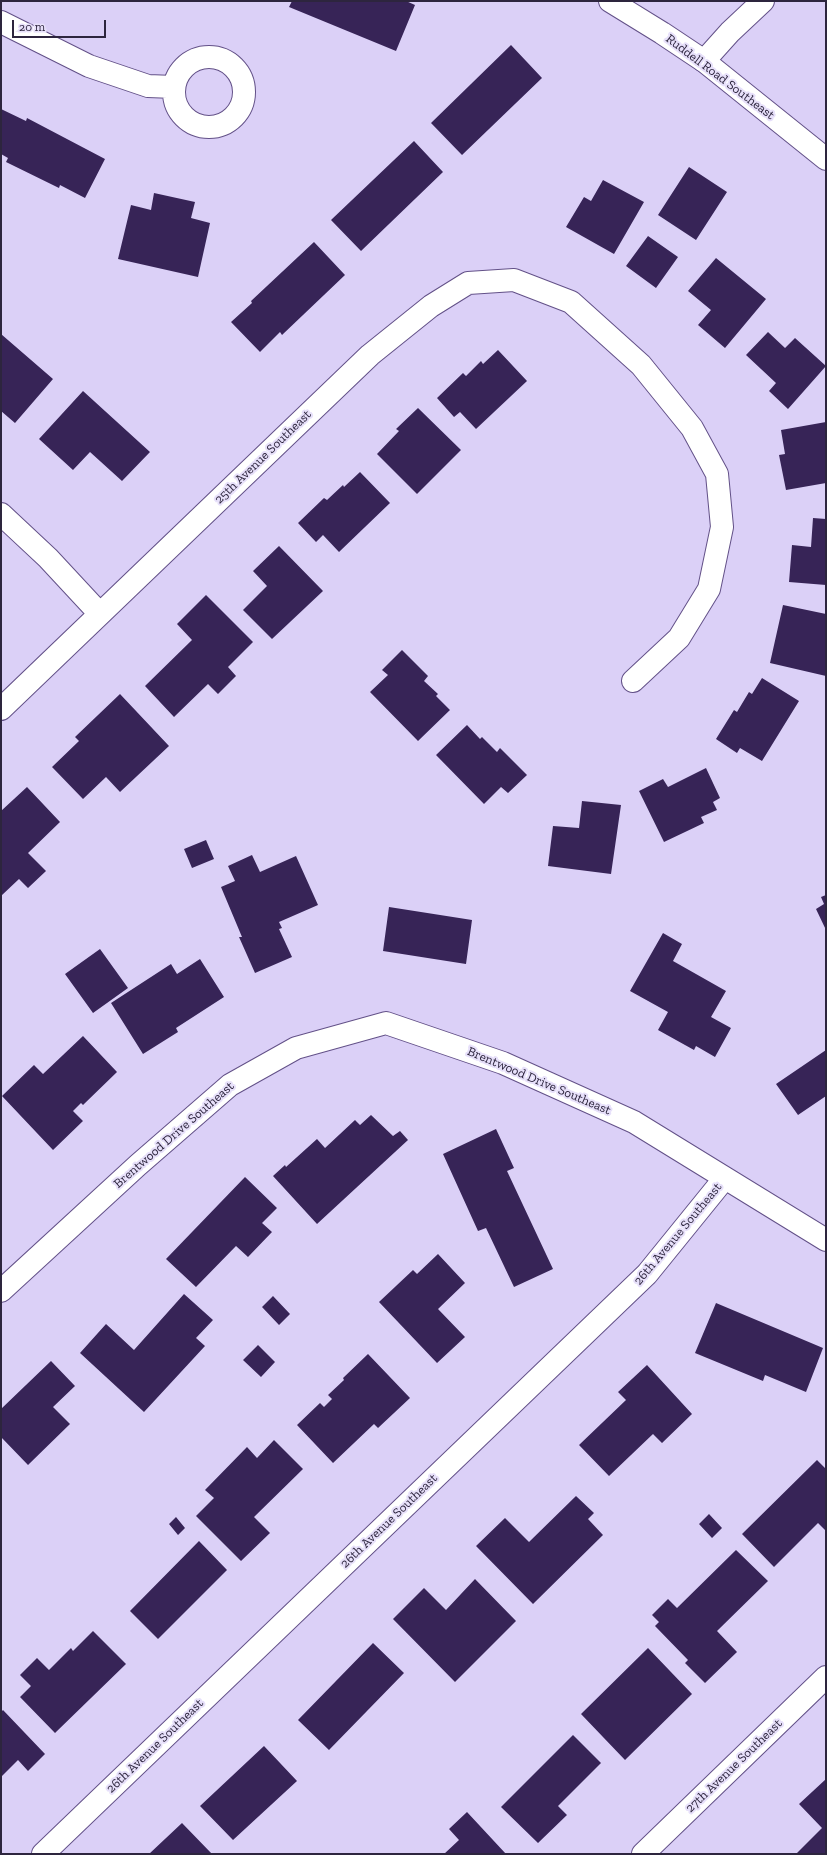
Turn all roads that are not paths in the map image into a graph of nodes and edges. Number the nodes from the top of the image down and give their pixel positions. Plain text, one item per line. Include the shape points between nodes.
1 (610, 1) edge
2 (763, 1) edge
3 (1, 22) edge
4 (704, 61) junction
5 (174, 87) dead end
6 (826, 159) edge
7 (1, 514) edge
8 (100, 614) junction
9 (633, 681) dead end
10 (1, 709) edge
11 (724, 1179) junction
12 (826, 1240) edge
13 (1, 1290) edge
14 (826, 1677) edge
15 (43, 1854) edge
16 (643, 1854) edge

1 - 4 street, Ruddell Road Southeast
2 - 4 street
3 - 5 street via 89,66 148,86
4 - 6 street, Ruddell Road Southeast
7 - 8 street via 48,558
8 - 9 street, 25th Avenue Southeast via 370,355 431,306 468,283 514,280 571,302 641,365 692,428 717,474 722,527 709,589 679,638
8 - 10 street, 25th Avenue Southeast
11 - 12 street, Brentwood Drive Southeast
11 - 13 street, Brentwood Drive Southeast via 634,1122 503,1064 386,1023 296,1048 230,1085
11 - 15 street, 26th Avenue Southeast via 647,1274
14 - 16 street, 27th Avenue Southeast

